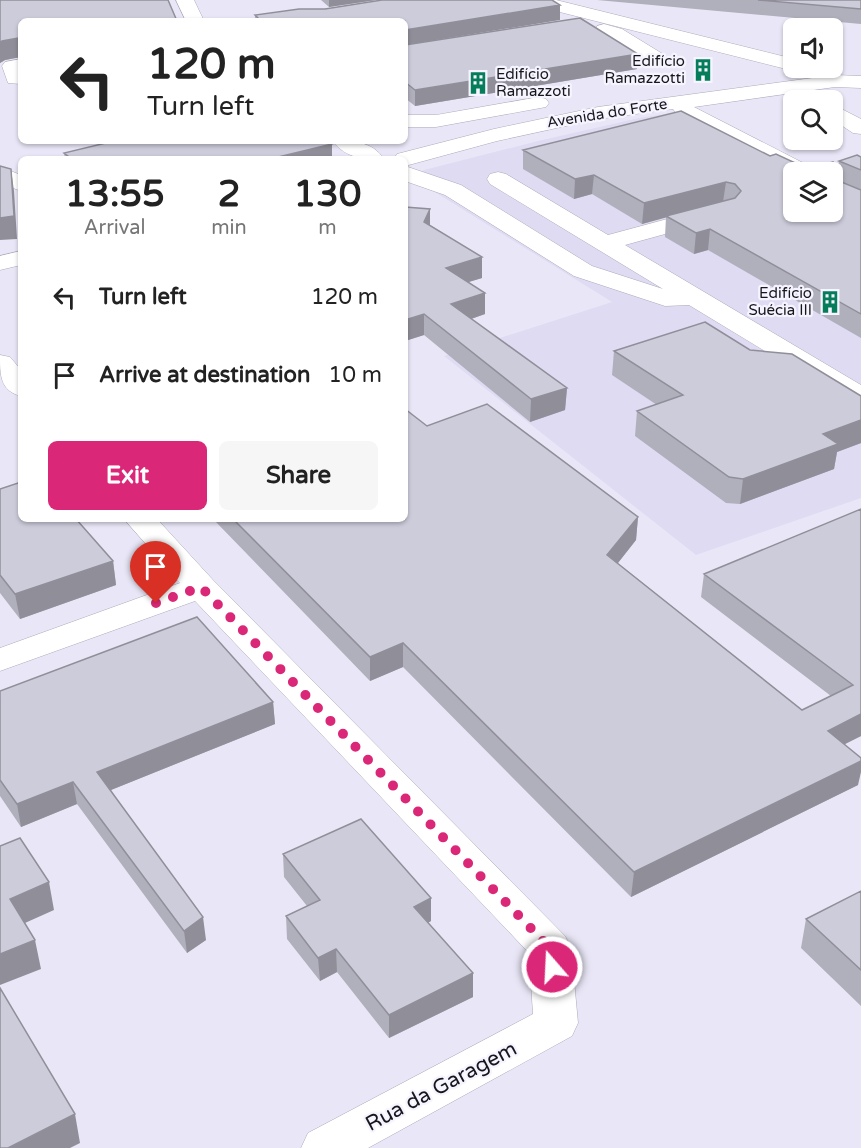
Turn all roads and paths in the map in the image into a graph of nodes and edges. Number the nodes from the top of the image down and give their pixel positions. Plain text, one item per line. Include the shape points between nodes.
1 (185, 0) edge
2 (534, 0) edge
3 (194, 18) edge
4 (545, 20) edge
5 (580, 21) junction
6 (783, 57) edge
7 (659, 60) dead end
8 (18, 65) edge
9 (856, 73) edge
10 (18, 78) edge
11 (811, 84) edge
12 (554, 100) dead end
13 (666, 100) junction
14 (783, 104) edge
15 (843, 111) edge
16 (861, 113) edge
17 (473, 115) junction
18 (843, 117) edge
19 (408, 121) edge
20 (861, 128) edge
21 (509, 131) junction
22 (349, 144) edge
23 (368, 156) edge
24 (408, 158) edge
25 (784, 162) edge
26 (408, 171) edge
27 (408, 173) edge
28 (0, 174) edge
29 (498, 179) dead end
30 (18, 183) edge
31 (724, 211) edge
32 (605, 243) junction
33 (18, 259) edge
34 (0, 263) edge
35 (18, 272) edge
36 (0, 275) edge
37 (696, 298) junction
38 (0, 363) edge
39 (18, 384) edge
40 (18, 388) edge
41 (0, 391) edge
42 (861, 393) edge
43 (143, 522) edge
44 (201, 587) junction
45 (0, 660) edge
46 (325, 1148) edge

1 - 3 street
2 - 5 street
4 - 5 street
5 - 6 street via 613,20 669,33 692,26
5 - 7 street via 615,33
8 - 10 street via 12,66
9 - 11 street, Avenida do Forte via 836,81
11 - 13 street, Avenida do Forte
12 - 17 street
13 - 14 street, Avenida do Forte
13 - 21 street, Avenida do Forte
13 - 25 street
13 - 26 street, Avenida do Forte
15 - 16 street
17 - 19 street
17 - 21 street
18 - 20 street
21 - 24 street, Avenida do Forte
22 - 23 street
27 - 37 street via 453,190 582,272 665,298
28 - 30 street
29 - 32 street
31 - 32 street
32 - 37 street
33 - 34 street
35 - 36 street
37 - 42 street via 856,394
38 - 39 street
40 - 41 street
43 - 44 street
44 - 45 street
44 - 46 street, Rua da Garagem via 550,948 556,1023

